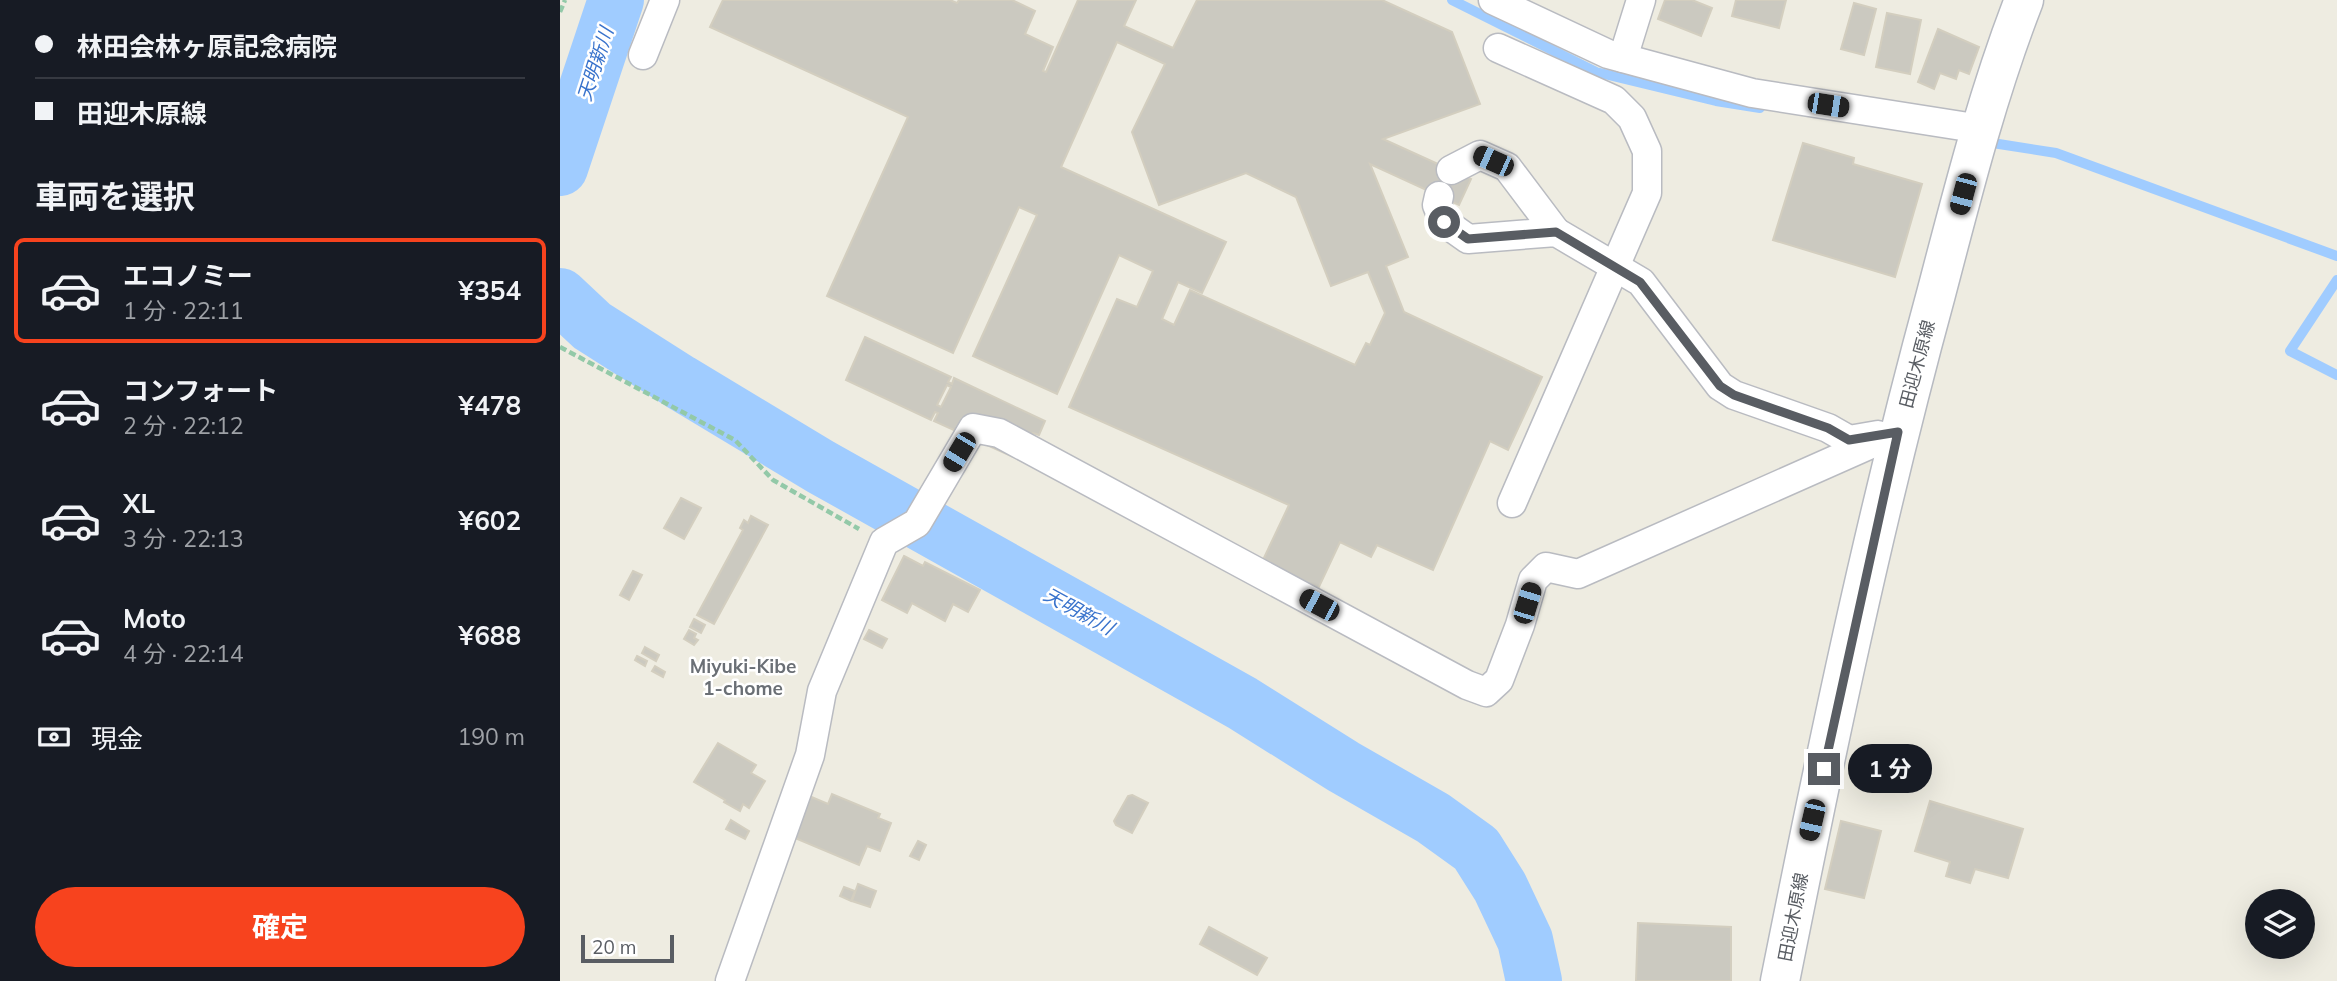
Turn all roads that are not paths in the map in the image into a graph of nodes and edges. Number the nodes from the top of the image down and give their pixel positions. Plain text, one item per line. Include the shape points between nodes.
1 (666, 0) edge
2 (1493, 0) edge
3 (1641, 0) edge
4 (2024, 0) edge
5 (1498, 48) dead end
6 (643, 55) dead end
7 (1623, 58) junction
8 (1981, 129) junction
9 (1451, 170) dead end
10 (1439, 196) dead end
11 (1556, 232) junction
12 (1615, 267) junction
13 (1898, 432) junction
14 (1512, 503) dead end
15 (730, 981) edge
16 (1780, 981) edge

1 - 6 street
2 - 7 street
3 - 7 street
4 - 8 main road, 田迎木原線
5 - 12 street via 1614,100 1632,118 1647,151 1647,193
7 - 8 street via 1752,93
8 - 13 main road, 田迎木原線
9 - 11 street via 1480,155 1507,167
10 - 11 street via 1437,205 1444,222 1468,239
11 - 12 street
12 - 13 street via 1640,282 1720,386 1734,395 1828,428 1849,440
12 - 14 street
13 - 15 street via 1578,574 1546,567 1533,580 1499,680 1486,692 999,433 972,428 917,523 884,542 822,691 810,755
13 - 16 main road, 田迎木原線

